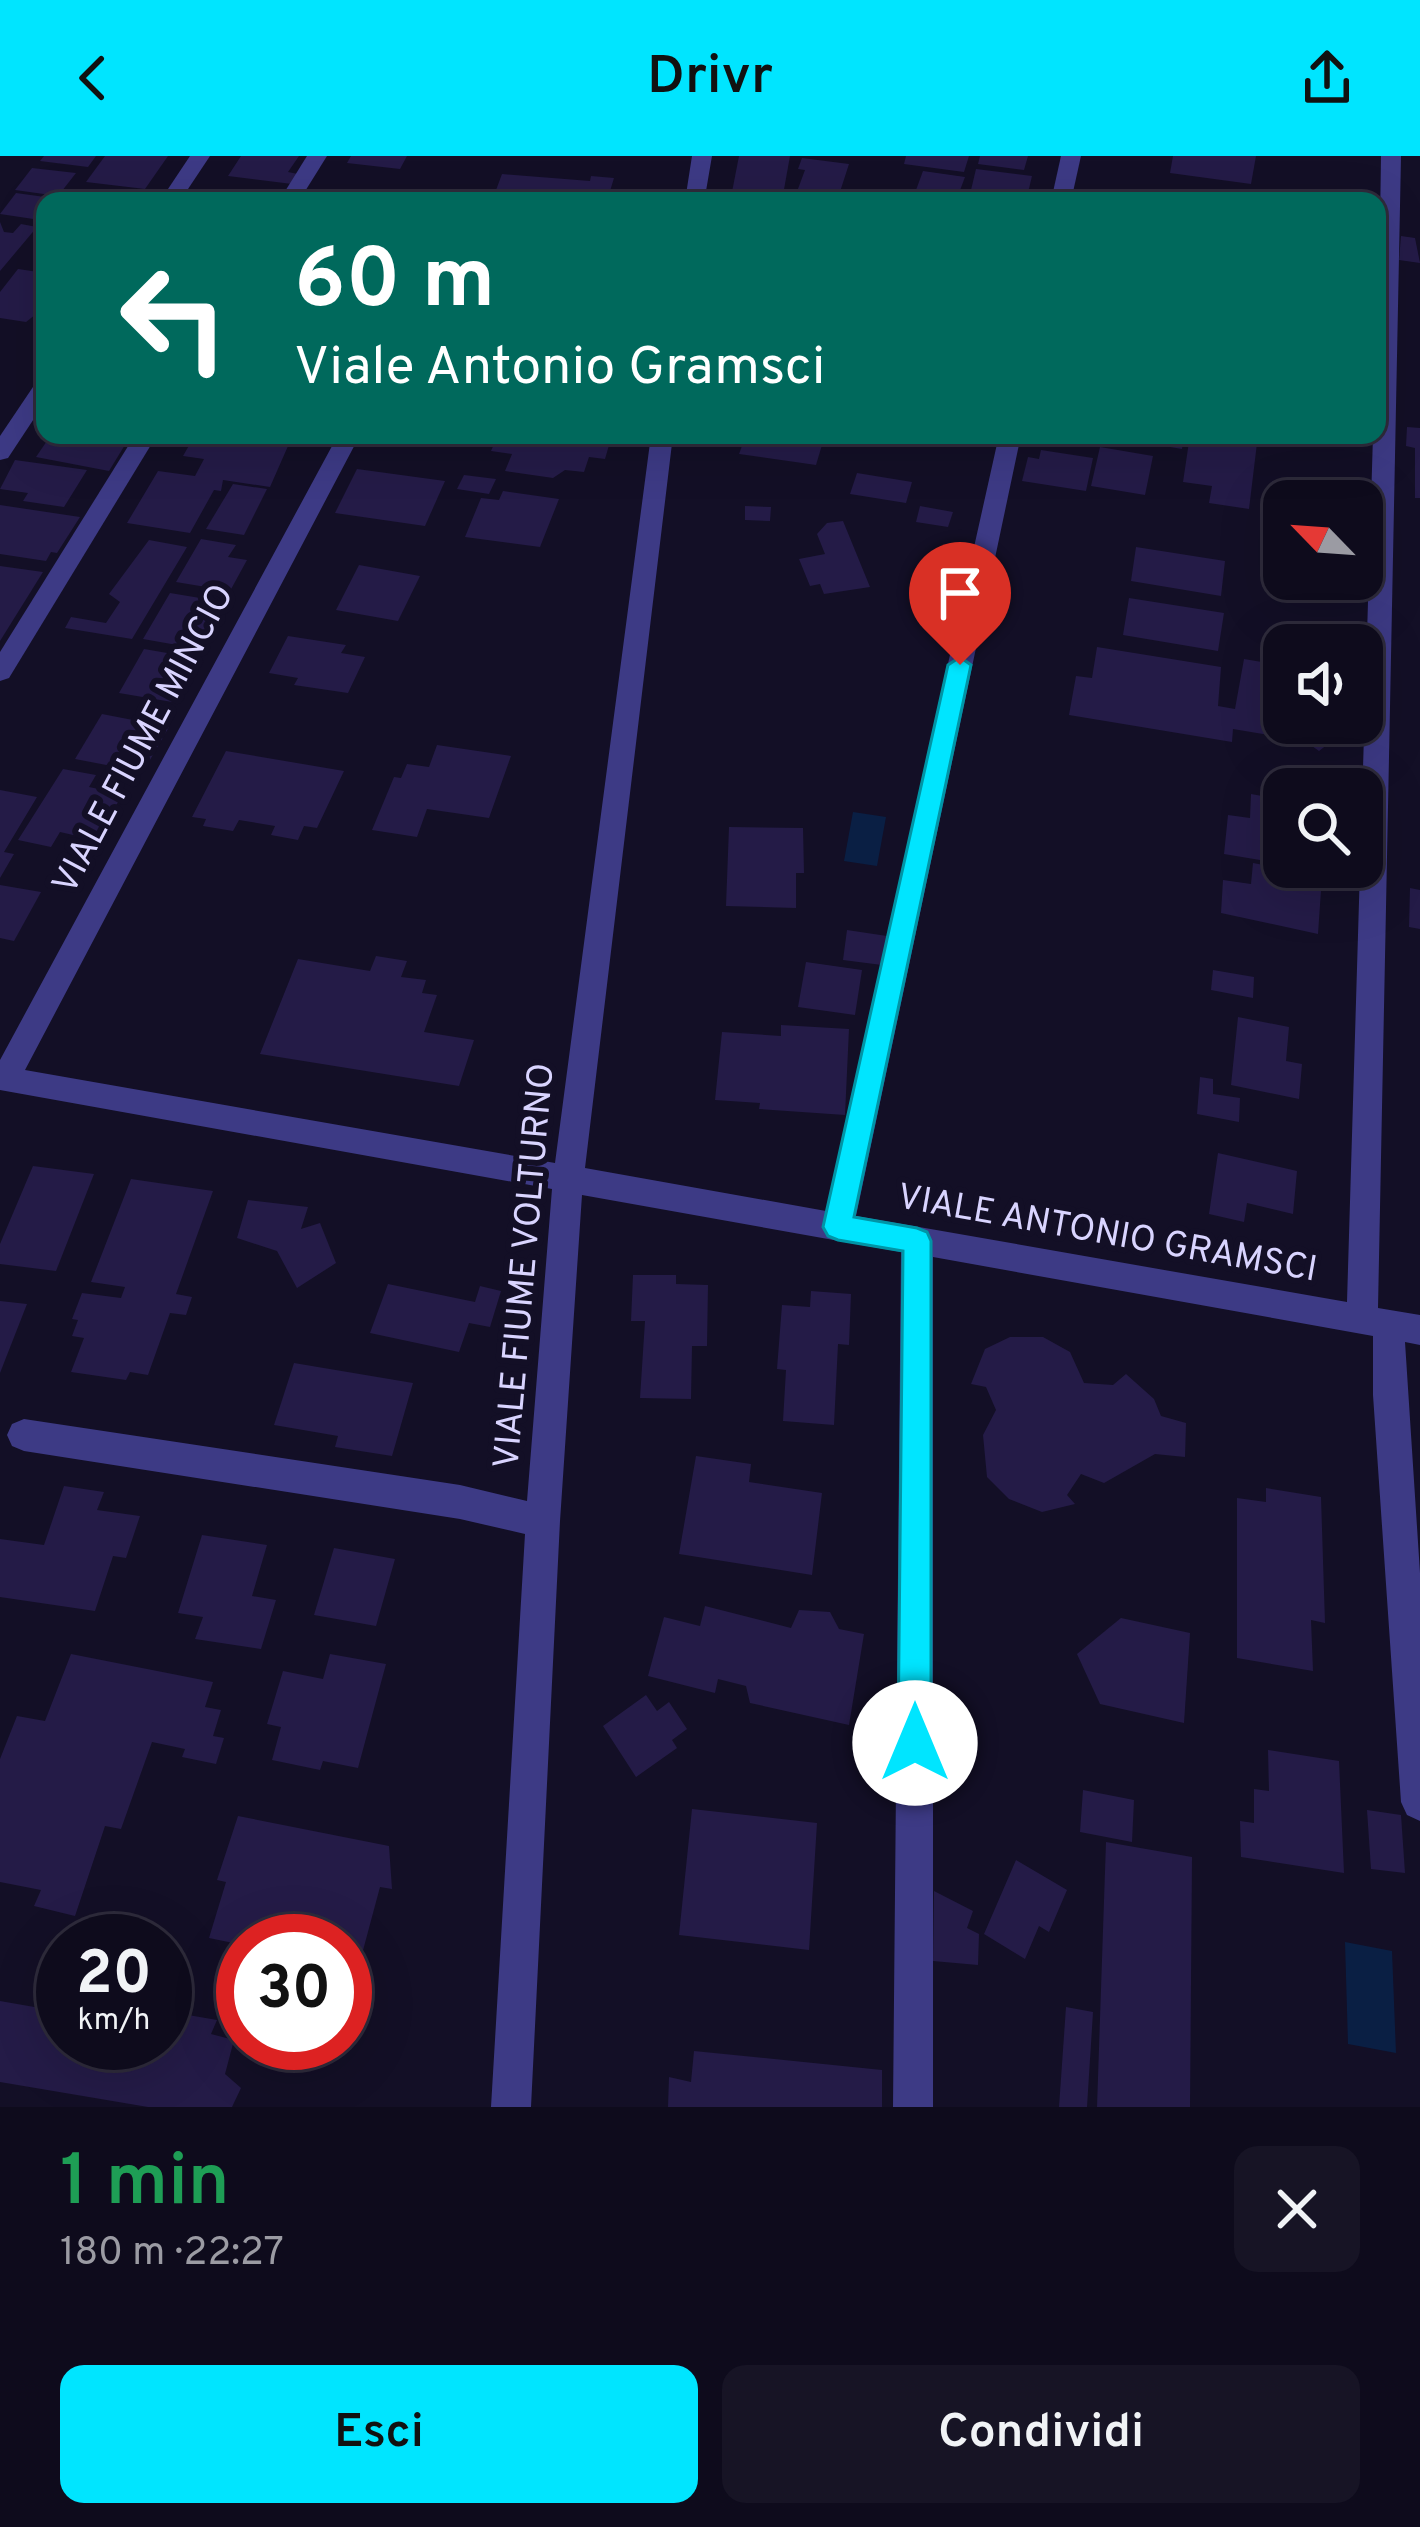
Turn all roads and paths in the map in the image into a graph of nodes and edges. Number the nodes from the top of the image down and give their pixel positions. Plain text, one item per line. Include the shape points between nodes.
1 (200, 156) edge
2 (316, 156) edge
3 (702, 156) edge
4 (1071, 156) edge
5 (1391, 156) edge
6 (176, 192) edge
7 (294, 192) edge
8 (696, 192) edge
9 (1063, 192) edge
10 (36, 399) edge
11 (140, 444) edge
12 (344, 444) edge
13 (661, 444) edge
14 (1008, 444) edge
15 (0, 453) edge
16 (0, 672) edge
17 (3, 1079) edge
18 (568, 1179) junction
19 (838, 1227) junction
20 (917, 1241) junction
21 (1390, 1325) edge
22 (24, 1435) dead end
23 (543, 1521) junction
24 (1420, 1802) edge
25 (511, 2107) edge
26 (913, 2107) edge

1 - 6 street
2 - 7 street
3 - 8 street
4 - 9 street
5 - 21 street
10 - 15 street
11 - 16 street
12 - 17 street, VIALE FIUME MINCIO
13 - 18 street, VIALE FIUME VOLTURNO
14 - 19 street
17 - 18 street, VIALE ANTONIO GRAMSCI
18 - 19 street, VIALE ANTONIO GRAMSCI
18 - 23 street, VIALE FIUME VOLTURNO
19 - 20 street, VIALE ANTONIO GRAMSCI
20 - 21 street, VIALE ANTONIO GRAMSCI
20 - 26 street
21 - 24 street
22 - 23 street
23 - 25 street, VIALE FIUME VOLTURNO

